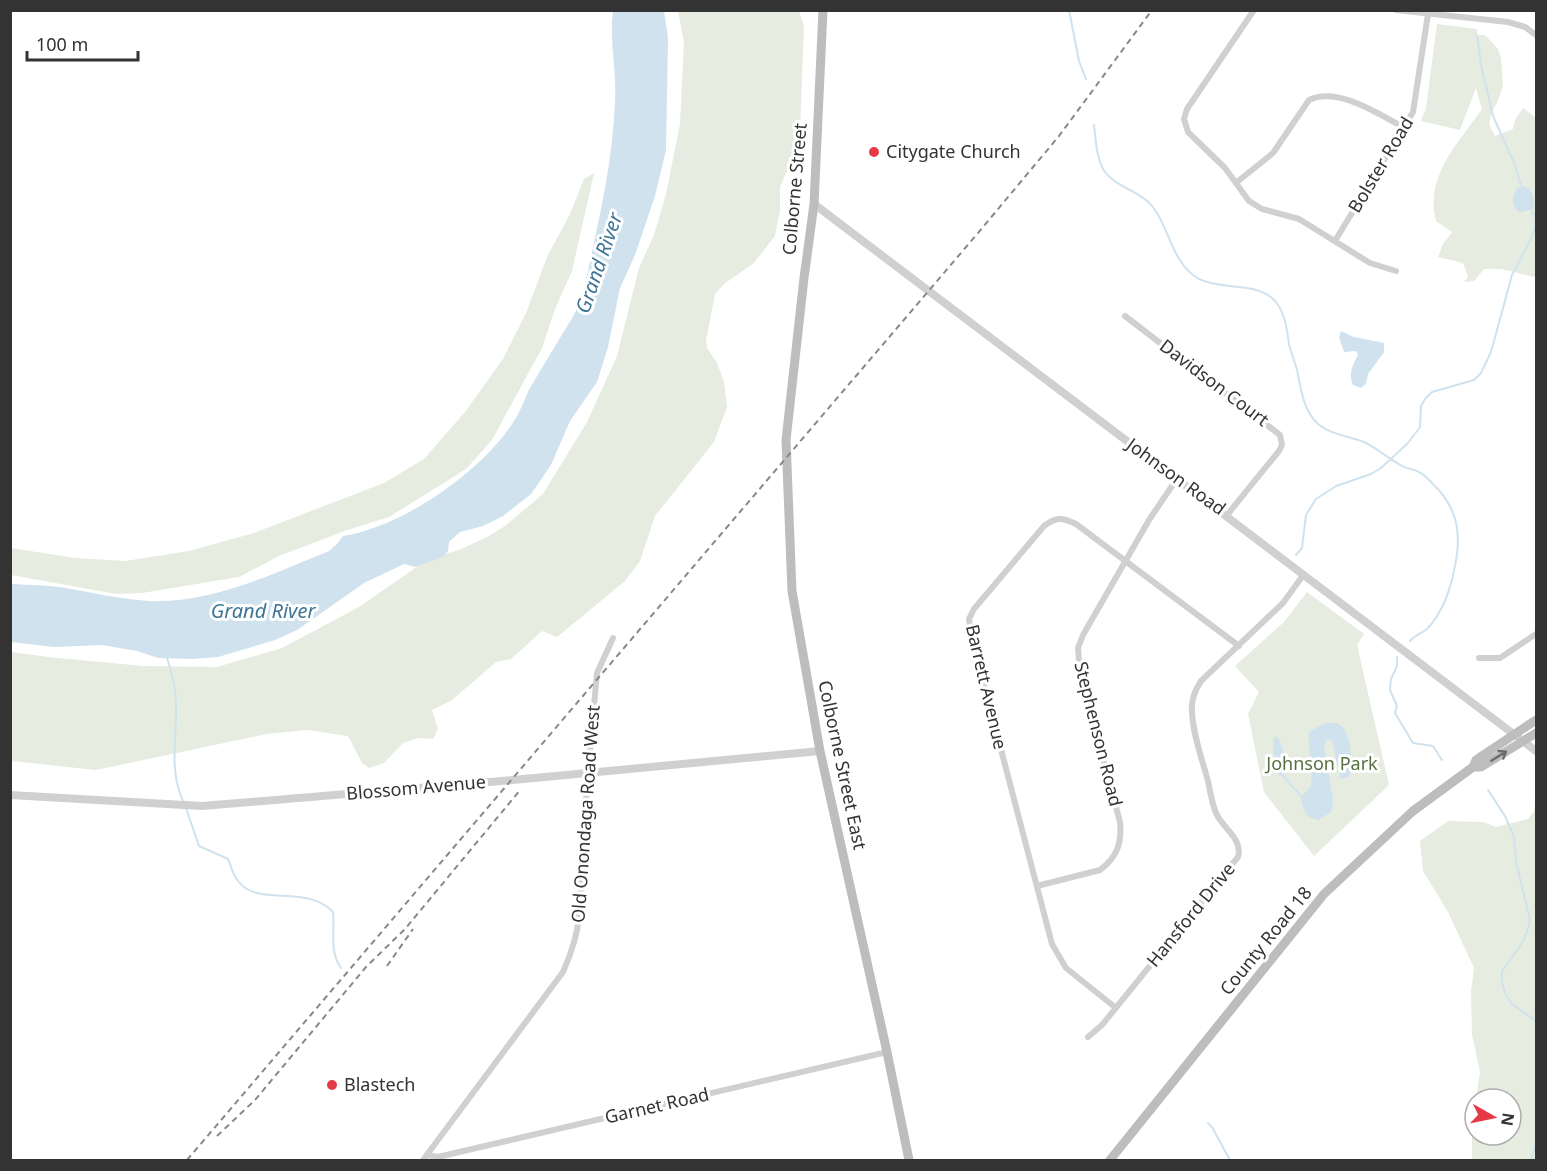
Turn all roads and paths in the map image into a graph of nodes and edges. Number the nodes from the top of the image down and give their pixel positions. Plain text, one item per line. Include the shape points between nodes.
1 (823, 10) edge
2 (1254, 10) edge
3 (1398, 11) edge
4 (1428, 14) junction
5 (1536, 35) edge
6 (1405, 128) junction
7 (1237, 182) junction
8 (814, 204) junction
9 (1335, 241) junction
10 (1396, 271) dead end
11 (1125, 316) dead end
12 (793, 370) joint
13 (1176, 480) junction
14 (1227, 515) junction
15 (1127, 562) junction
16 (1304, 574) junction
17 (1536, 634) edge
18 (613, 638) dead end
19 (1239, 646) junction
20 (1479, 658) dead end
21 (1536, 720) edge
22 (1536, 733) edge
23 (1514, 734) junction
24 (1523, 741) junction
25 (820, 751) junction
26 (1536, 751) edge
27 (1473, 767) junction
28 (588, 771) junction
29 (10, 795) edge
30 (1036, 886) junction
31 (1116, 1008) junction
32 (1088, 1037) dead end
33 (887, 1052) junction
34 (425, 1158) edge
35 (909, 1161) edge
36 (1110, 1161) edge

1 - 8 main road, Colborne Street
2 - 7 street via 1184,115 1188,132
3 - 4 street
4 - 5 street via 1508,22
4 - 6 street, Bolster Road via 1417,100
6 - 7 street via 1353,101 1316,96 1309,100 1273,153
6 - 9 street, Bolster Road
7 - 9 street via 1255,206 1299,219
8 - 12 main road, Colborne Street
8 - 13 street, Johnson Road
9 - 10 street via 1370,263
11 - 14 street, Davidson Court via 1280,435 1279,451
12 - 25 main road, Colborne Street East via 786,440 792,591
13 - 14 street, Johnson Road
13 - 15 street, Stephenson Road
14 - 16 street, Johnson Road
15 - 19 street, Barrett Avenue
15 - 30 street, Stephenson Road via 1083,635 1078,654 1120,822 1120,844 1100,870
15 - 30 street, Barrett Avenue via 1076,524 1054,519 1044,526 969,619
16 - 19 street, Hansford Drive via 1283,603
16 - 23 street, Johnson Road
17 - 20 street via 1500,658
18 - 28 street, Old Onondaga Road West via 597,673
19 - 31 street, Hansford Drive via 1201,681 1192,712 1216,813 1238,841 1238,857
21 - 23 main road, County Road 18
22 - 24 main road, County Road 18
23 - 24 street, Johnson Road
23 - 27 main road, County Road 18 via 1476,760
24 - 26 street, Johnson Road
27 -> 24 main road, County Road 18 via 1481,767
25 - 28 street, Blossom Avenue
25 - 33 main road, Colborne Street East
27 - 36 main road, County Road 18 via 1413,811 1324,894
28 - 29 street, Blossom Avenue via 201,806
28 - 34 street, Old Onondaga Road West via 577,937 563,972
30 - 31 street, Barrett Avenue via 1061,962
31 - 32 street, Hansford Drive
33 - 34 street, Garnet Road
33 - 35 main road, Colborne Street East

